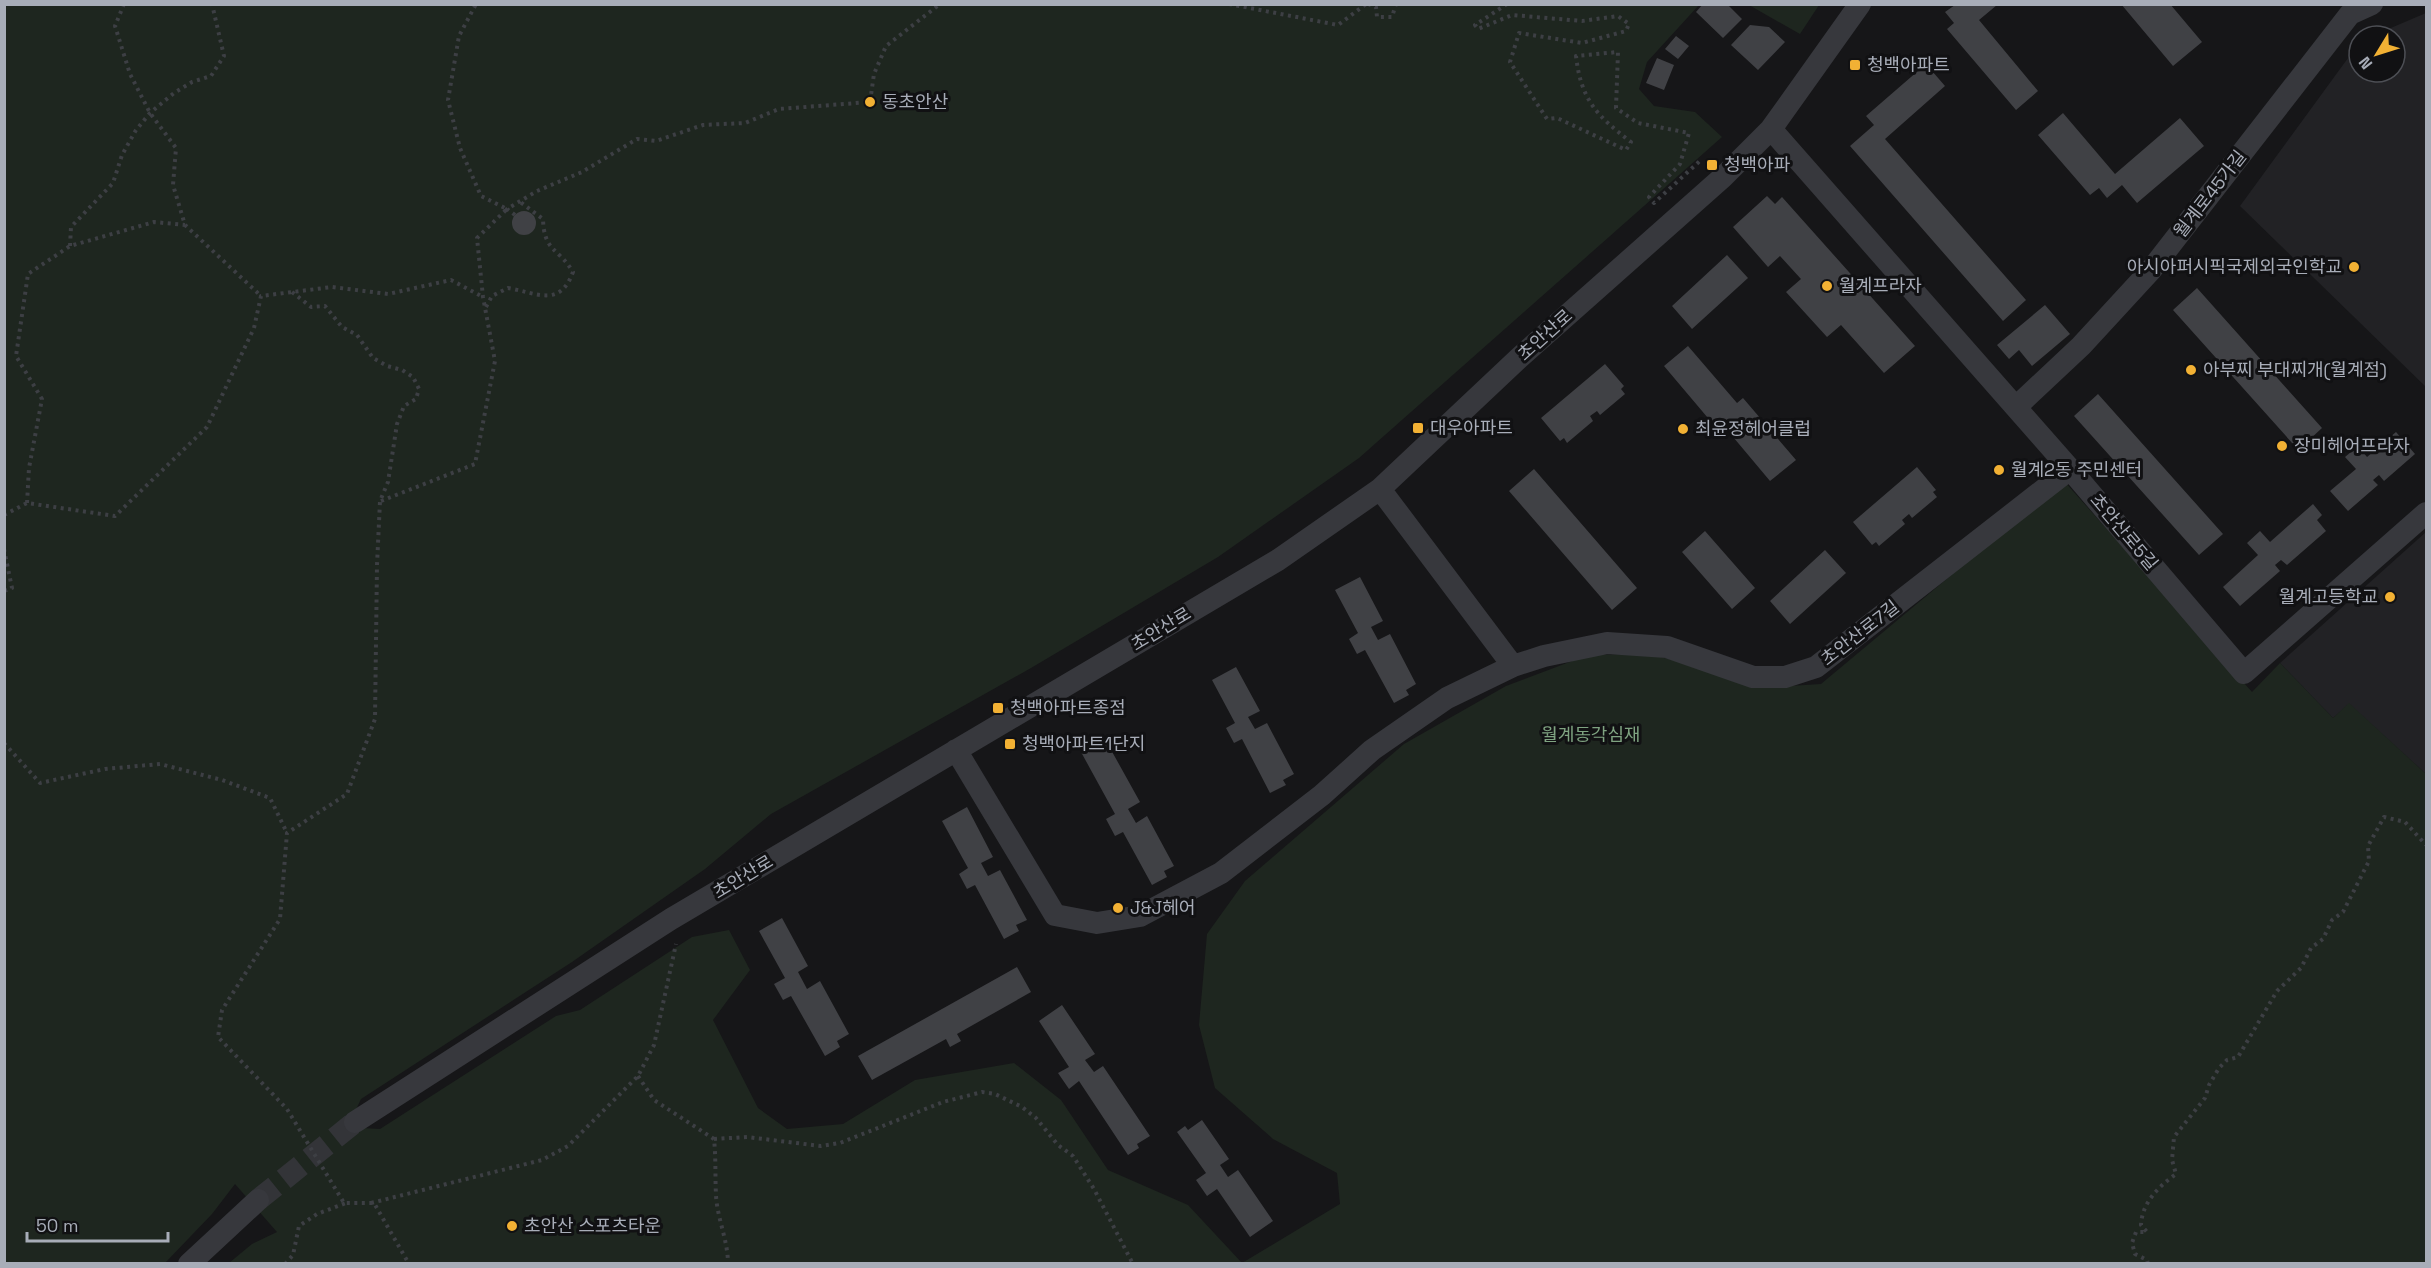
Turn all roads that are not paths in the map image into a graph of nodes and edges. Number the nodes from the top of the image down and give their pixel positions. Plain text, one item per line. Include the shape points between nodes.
1 (1860, 4) edge
2 (2372, 4) edge
3 (1771, 129) junction
4 (2016, 407) junction
5 (2070, 469) junction
6 (1380, 489) junction
7 (2427, 513) edge
8 (1513, 666) junction
9 (956, 750) junction
10 (355, 1122) tunnel mouth
11 (258, 1200) tunnel mouth
12 (189, 1263) edge

1 - 3 street, 초안산로
2 - 4 street, 월계로45가길 via 2349,14 2151,270 2081,346
3 - 4 street, 초안산로5길
3 - 6 street, 초안산로
4 - 5 street, 초안산로5길
5 - 7 street, 초안산로5길 via 2244,673
5 - 8 street, 초안산로7길 via 1816,667 1785,677 1753,677 1667,647 1607,642
6 - 8 street
6 - 9 street, 초안산로 via 1278,560
8 - 9 street, 초안산로7길 via 1447,698 1372,750 1322,795 1221,873 1140,916 1097,923 1055,915
9 - 10 street, 초안산로 via 671,919
11 - 12 street

